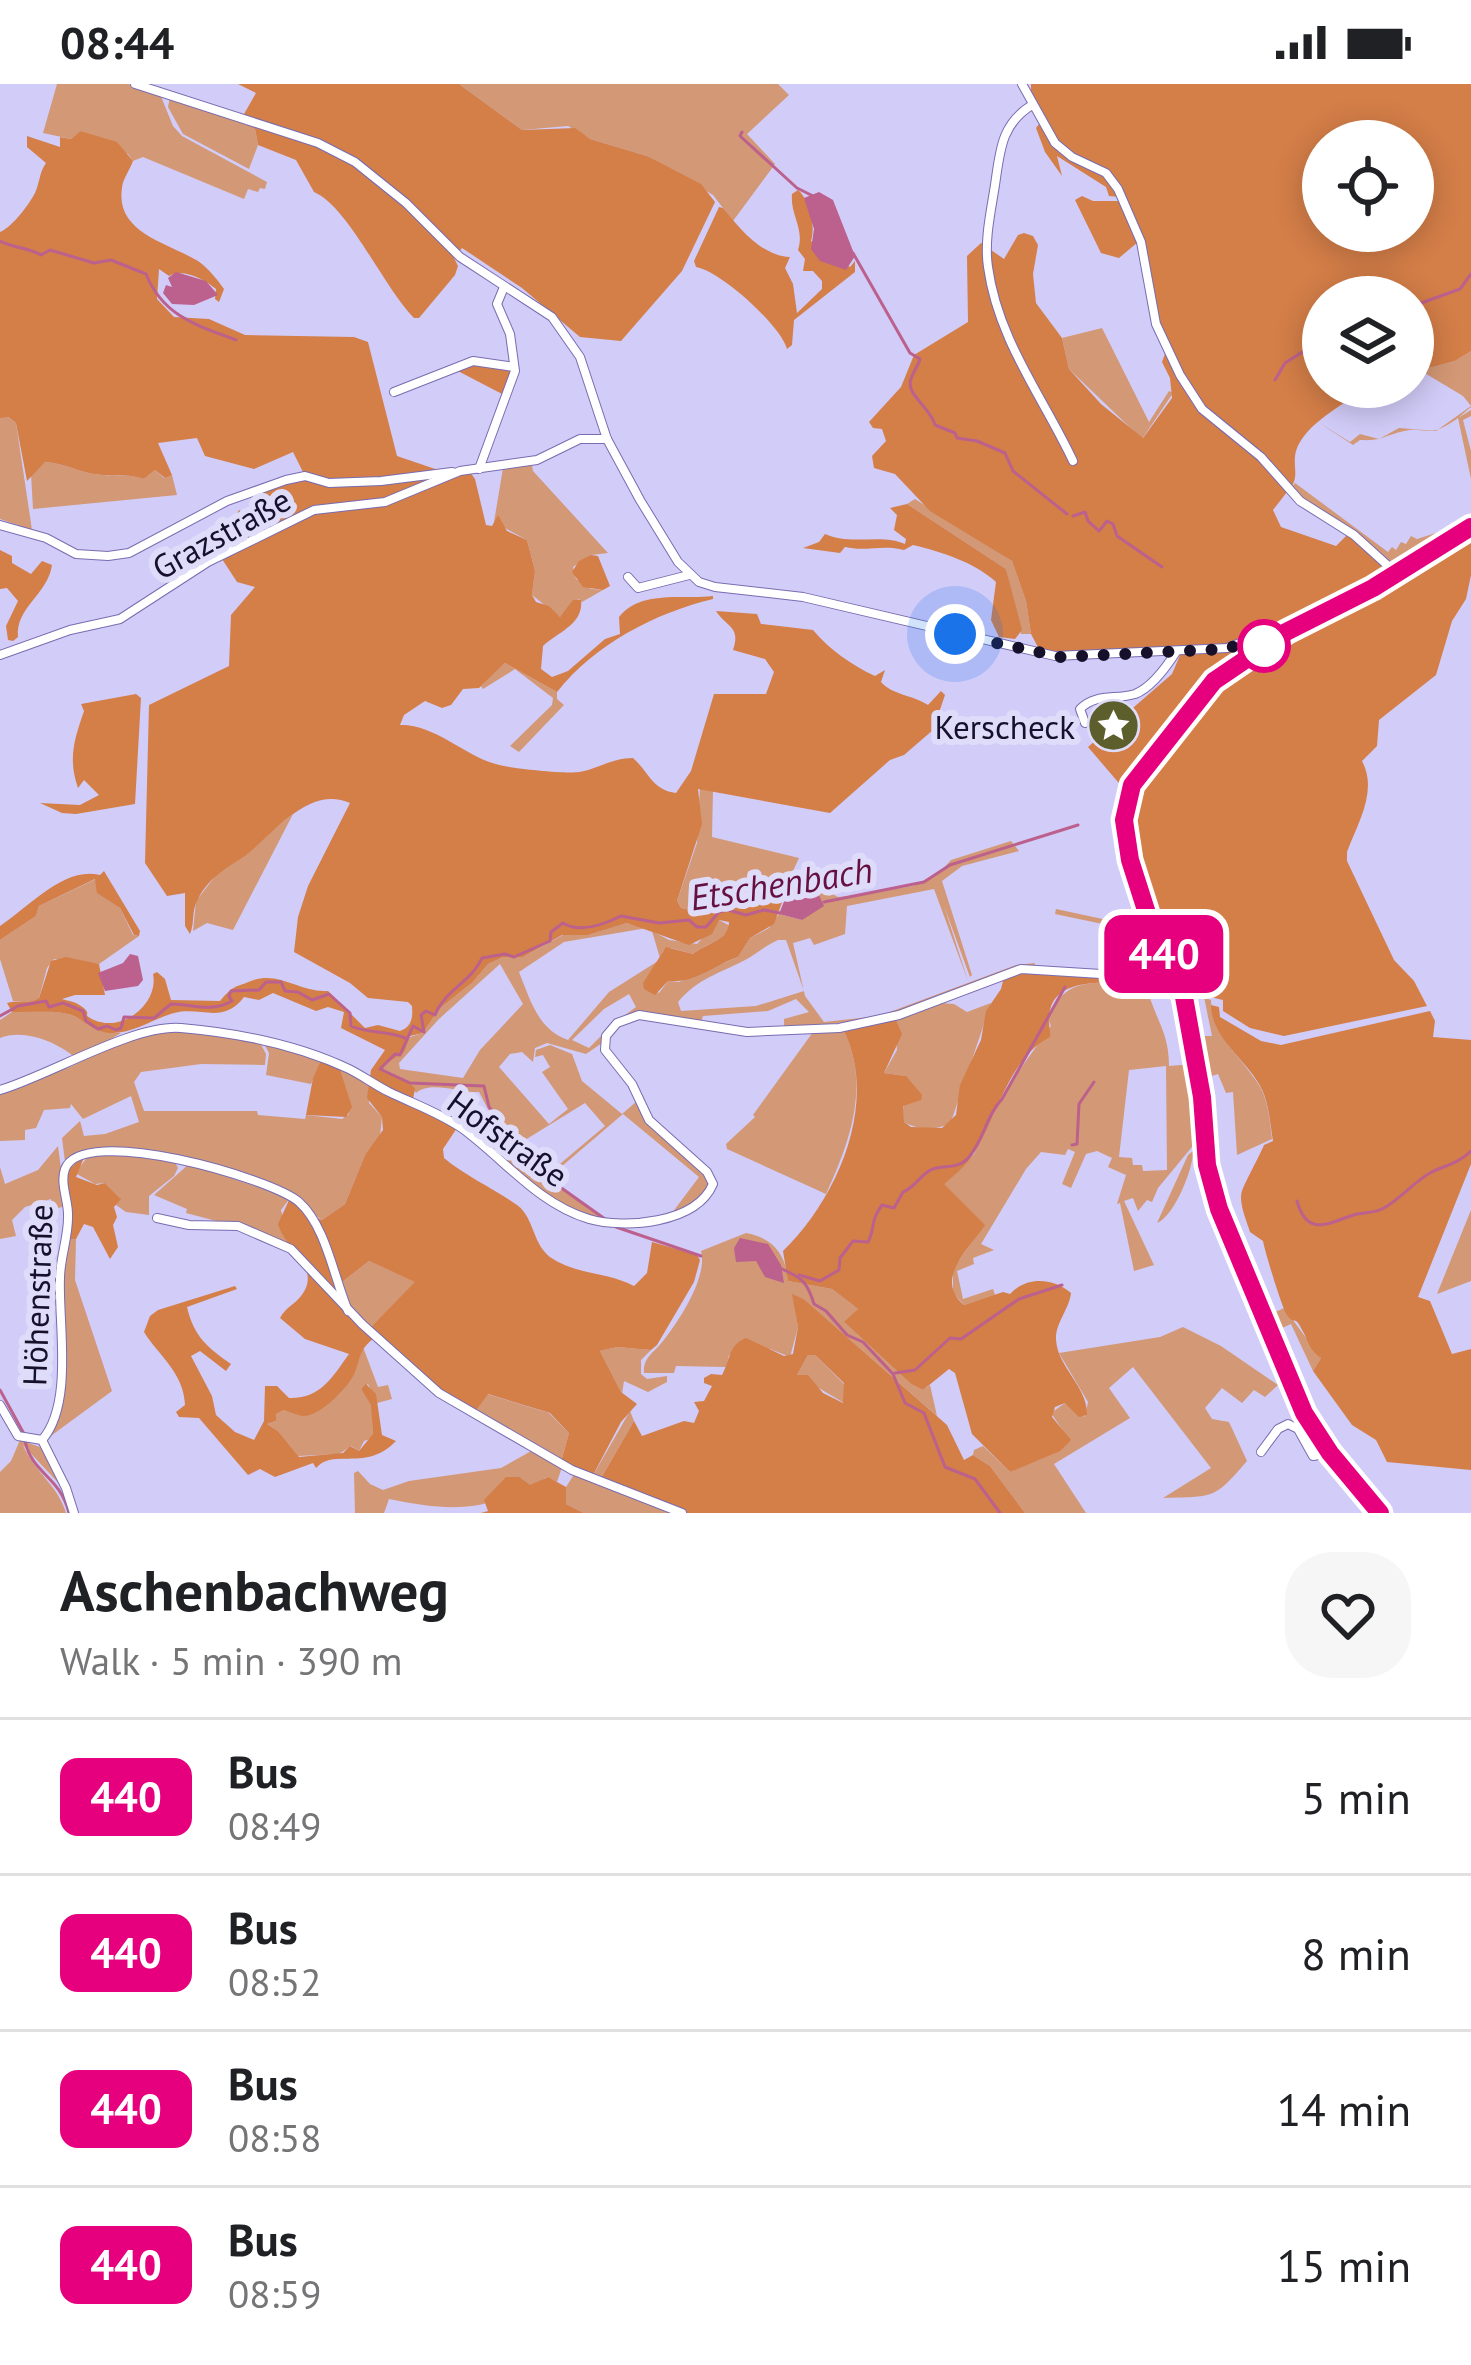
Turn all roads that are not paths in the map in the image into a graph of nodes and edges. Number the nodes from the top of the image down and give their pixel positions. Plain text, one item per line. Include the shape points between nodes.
1 (135, 84) edge
2 (1022, 84) edge
3 (1032, 106) junction
4 (504, 287) junction
5 (509, 366) junction
6 (394, 392) dead end
7 (607, 439) junction
8 (1073, 461) dead end
9 (479, 469) junction
10 (460, 471) junction
11 (0, 525) edge
12 (1471, 527) edge
13 (1396, 573) junction
14 (689, 574) junction
15 (628, 577) dead end
16 (1286, 632) junction
17 (1177, 651) junction
18 (0, 655) edge
19 (1085, 723) dead end
20 (1183, 992) junction
21 (0, 1090) edge
22 (158, 1218) dead end
23 (348, 1311) junction
24 (0, 1405) edge
25 (42, 1440) junction
26 (1261, 1452) dead end
27 (1330, 1453) junction
28 (74, 1513) edge
29 (682, 1513) edge
30 (1380, 1513) edge

1 - 4 street via 355,162
2 - 3 street
3 - 8 street via 1012,120 1002,141 987,265 1024,374
3 - 13 street via 1059,148 1118,189 1139,235 1156,324 1207,415 1300,501
4 - 5 street via 497,302 510,332
4 - 7 street via 565,332
5 - 6 street via 472,362
5 - 9 street via 513,380
7 - 9 street, Grazstraße via 580,439 542,459
7 - 14 street
9 - 10 street, Grazstraße
10 - 11 street via 286,480 109,556 76,554
10 - 18 street, Grazstraße via 400,497 292,518 120,620
12 - 13 street
13 - 16 street
14 - 15 street via 638,588
14 - 17 street via 710,586 803,597 1049,656
16 - 17 street via 1227,649
16 - 20 street via 1214,681 1130,789 1130,860
17 - 19 street via 1145,689 1090,699 1080,709
20 - 21 street, Hofstraße via 1117,975 1021,969 839,1028 747,1032 622,1019 606,1036 608,1055 654,1126 713,1184 688,1208 634,1223 568,1210 441,1116 339,1065 255,1036 161,1029
20 - 27 street via 1215,1198 1295,1394
22 - 23 street, Höhenstraße via 238,1226 274,1240
23 - 25 street, Höhenstraße via 308,1212 289,1195 158,1154 80,1155 65,1171 64,1344 54,1418
23 - 29 street, Höhenstraße via 448,1399 572,1470
24 - 25 street, Höhenstraße via 18,1436
25 - 28 street
26 - 27 street via 1288,1424 1313,1456
27 - 30 street

